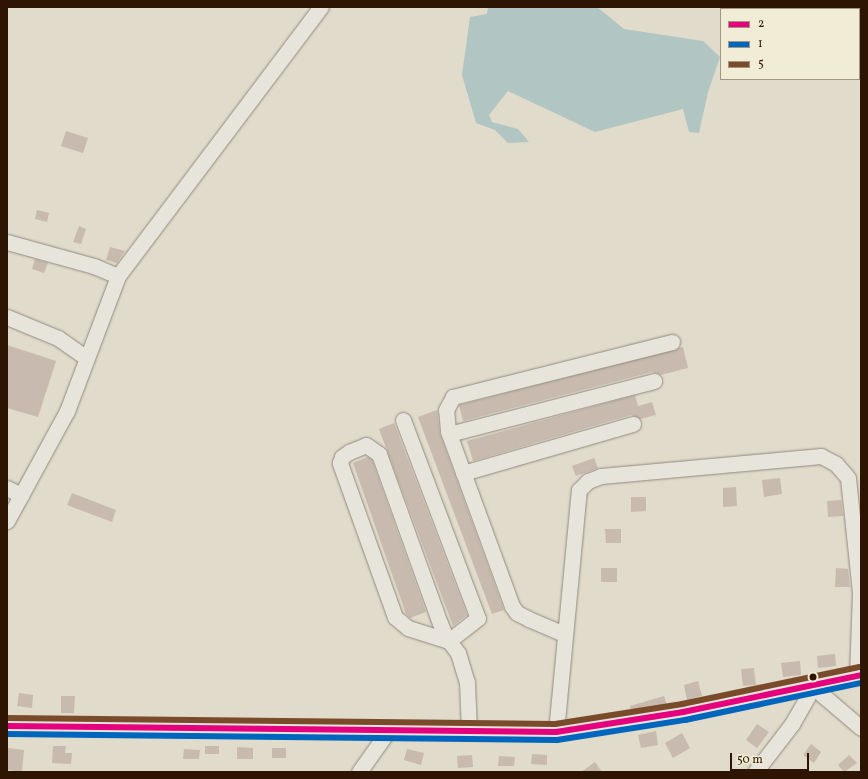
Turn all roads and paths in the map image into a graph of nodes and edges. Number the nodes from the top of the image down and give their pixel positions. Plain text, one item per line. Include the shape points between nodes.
1 (321, 7) edge
2 (7, 242) edge
3 (118, 276) junction
4 (7, 317) edge
5 (672, 342) dead end
6 (87, 358) junction
7 (654, 381) dead end
8 (403, 420) dead end
9 (633, 424) dead end
10 (449, 434) junction
11 (463, 473) junction
12 (7, 488) edge
13 (21, 495) junction
14 (7, 521) edge
15 (564, 634) junction
16 (449, 641) junction
17 (859, 676) edge
18 (813, 687) junction
19 (7, 726) edge
20 (861, 728) edge
21 (388, 731) junction
22 (469, 732) junction
23 (556, 732) junction
24 (359, 772) edge
25 (756, 772) edge

1 - 3 street
2 - 3 street via 94,266
3 - 6 street
4 - 6 street via 58,338
5 - 10 street via 453,397 446,410
6 - 13 street via 67,411
7 - 10 street
8 - 16 street via 478,618
9 - 11 street
10 - 11 street
11 - 15 street via 512,606 517,613
12 - 13 street
13 - 14 street
15 - 17 street via 579,490 588,481 601,476 821,456 836,464 848,478 860,593
15 - 23 street
16 - 16 street via 440,623 379,454 366,445 355,449 342,457 340,463 395,617 408,628
16 - 22 street via 458,654 467,682
17 - 18 street
18 - 20 street
18 - 23 street via 683,712
18 - 25 street via 792,724
19 - 21 street
21 - 22 street
21 - 24 street
22 - 23 street

